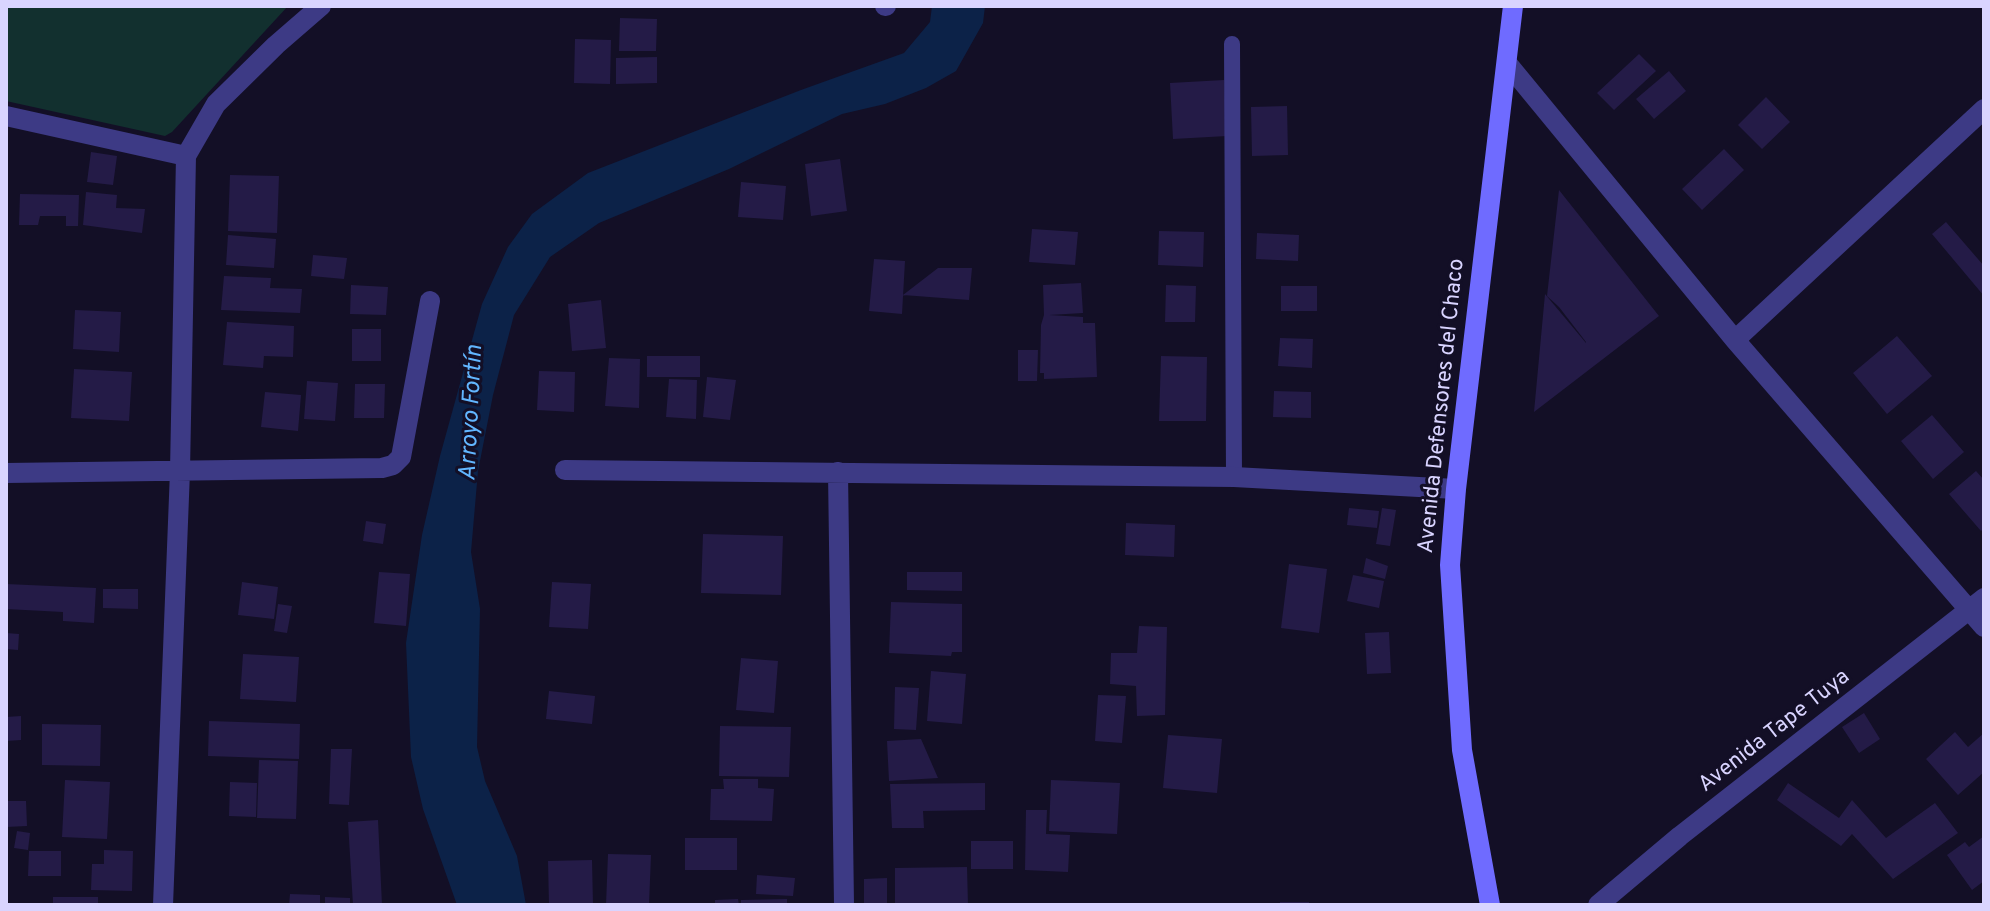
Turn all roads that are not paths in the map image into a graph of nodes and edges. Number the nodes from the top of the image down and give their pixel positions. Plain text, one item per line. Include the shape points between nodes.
1 (321, 6) edge
2 (1513, 6) edge
3 (1232, 44) dead end
4 (1507, 63) junction
5 (1984, 109) edge
6 (6, 116) edge
7 (186, 156) junction
8 (430, 301) dead end
9 (1735, 340) junction
10 (565, 470) dead end
11 (180, 471) junction
12 (838, 472) junction
13 (6, 473) edge
14 (1234, 477) junction
15 (1456, 489) junction
16 (1977, 604) edge
17 (1984, 627) edge
18 (163, 905) edge
19 (844, 905) edge
20 (1490, 905) edge
21 (1598, 905) edge

1 - 7 street via 216,104
2 - 4 main road, Avenida Defensores del Chaco
3 - 14 lane
4 - 9 street
4 - 15 main road, Avenida Defensores del Chaco
5 - 9 street
6 - 7 street
7 - 11 street
8 - 11 street via 401,457 393,465
9 - 16 street
10 - 12 street
11 - 13 street
11 - 18 street
12 - 14 street
12 - 19 street
14 - 15 street
15 - 20 main road, Avenida Defensores del Chaco via 1450,565 1462,750
16 - 17 street
16 - 21 street, Avenida Tape Tuya

